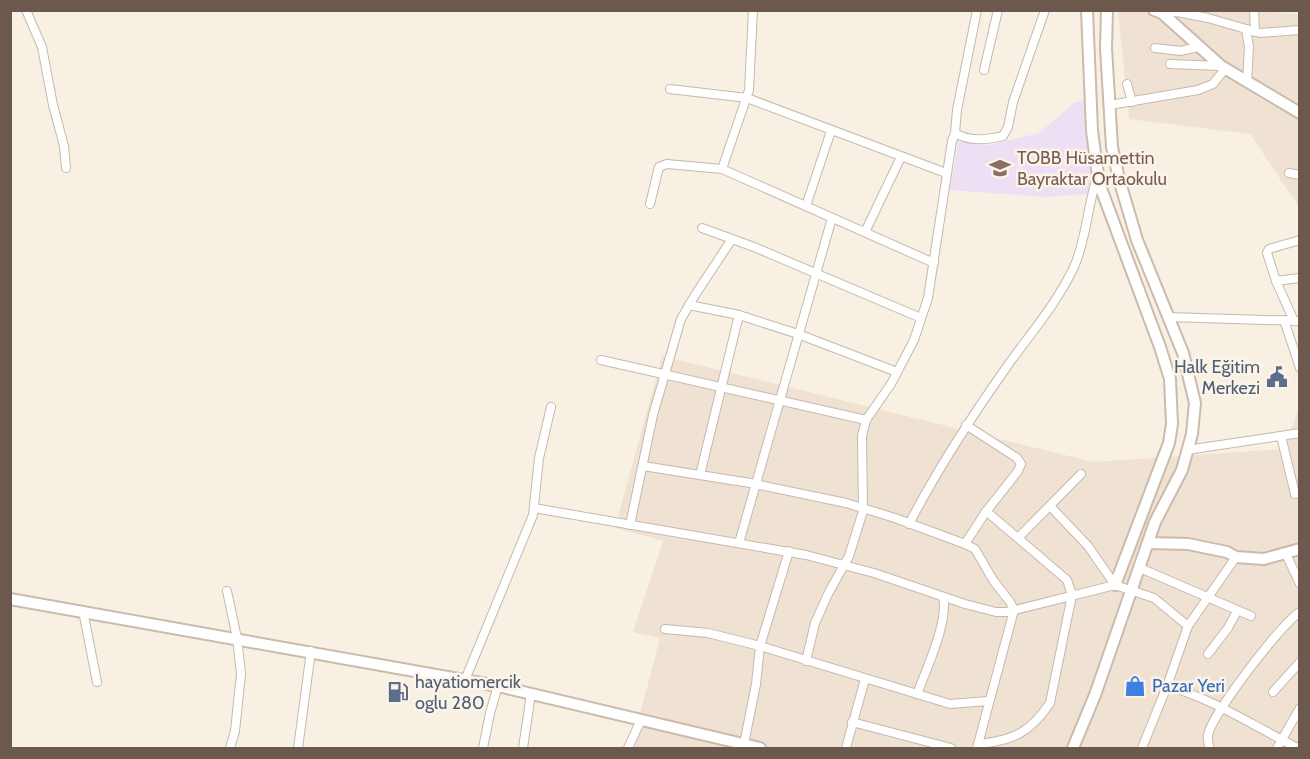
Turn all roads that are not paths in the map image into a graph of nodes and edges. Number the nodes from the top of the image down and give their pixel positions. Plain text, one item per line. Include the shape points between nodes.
1 (26, 10) edge
2 (753, 10) edge
3 (977, 10) edge
4 (998, 10) edge
5 (1046, 10) edge
6 (1087, 10) edge
7 (1107, 10) edge
8 (1254, 10) edge
9 (1158, 12) edge
10 (1209, 14) edge
11 (1246, 29) junction
12 (1299, 30) edge
13 (1255, 32) junction
14 (1199, 47) junction
15 (1155, 48) dead end
16 (1170, 64) dead end
17 (1223, 67) junction
18 (984, 70) dead end
19 (1247, 82) junction
20 (1127, 84) dead end
21 (670, 89) dead end
22 (747, 98) junction
23 (1132, 102) junction
24 (1110, 105) junction
25 (1299, 113) edge
26 (831, 131) junction
27 (956, 133) junction
28 (901, 157) junction
29 (66, 168) dead end
30 (722, 169) junction
31 (946, 173) junction
32 (1289, 173) dead end
33 (1098, 174) junction
34 (1299, 175) edge
35 (650, 204) dead end
36 (806, 206) junction
37 (832, 218) junction
38 (702, 228) dead end
39 (865, 232) junction
40 (732, 239) junction
41 (1299, 240) edge
42 (934, 263) junction
43 (816, 273) junction
44 (1299, 278) edge
45 (1276, 280) junction
46 (689, 304) junction
47 (739, 315) junction
48 (1168, 317) junction
49 (921, 318) junction
50 (1284, 320) junction
51 (1297, 321) edge
52 (798, 334) junction
53 (601, 360) dead end
54 (1299, 368) edge
55 (897, 372) junction
56 (664, 376) junction
57 (721, 387) junction
58 (779, 399) junction
59 (551, 406) dead end
60 (866, 420) junction
61 (966, 425) junction
62 (1299, 433) edge
63 (1281, 436) junction
64 (1187, 450) junction
65 (644, 466) junction
66 (1081, 474) dead end
67 (700, 475) junction
68 (756, 484) junction
69 (1299, 493) edge
70 (1050, 506) junction
71 (534, 508) junction
72 (863, 508) junction
73 (986, 511) junction
74 (909, 524) junction
75 (630, 525) junction
76 (1018, 538) junction
77 (739, 543) junction
78 (1148, 543) junction
79 (964, 544) junction
80 (1299, 549) edge
81 (789, 551) junction
82 (1286, 554) junction
83 (1236, 557) junction
84 (844, 564) junction
85 (1140, 568) junction
86 (1299, 584) edge
87 (1115, 585) junction
88 (1132, 590) junction
89 (226, 591) dead end
90 (1072, 596) junction
91 (944, 597) junction
92 (1207, 597) junction
93 (10, 598) edge
94 (1014, 610) junction
95 (83, 611) junction
96 (1237, 611) junction
97 (1299, 612) edge
98 (1251, 616) dead end
99 (1188, 626) junction
100 (664, 629) dead end
101 (237, 638) junction
102 (760, 646) junction
103 (311, 651) junction
104 (1208, 654) dead end
105 (806, 661) junction
106 (1299, 662) edge
107 (865, 679) junction
108 (465, 680) junction
109 (97, 682) dead end
110 (498, 686) junction
111 (1167, 686) junction
112 (1273, 692) dead end
113 (531, 694) junction
114 (917, 694) junction
115 (988, 701) junction
116 (1221, 708) junction
117 (1299, 708) edge
118 (641, 720) junction
119 (852, 722) junction
120 (1281, 740) junction
121 (744, 744) junction
122 (978, 746) edge
123 (231, 748) edge
124 (298, 748) edge
125 (483, 748) edge
126 (523, 748) edge
127 (628, 748) edge
128 (760, 748) edge
129 (846, 748) edge
130 (951, 748) edge
131 (1073, 748) edge
132 (1142, 748) edge
133 (1209, 748) edge
134 (1277, 748) edge
135 (1298, 748) edge

1 - 29 street via 42,47
2 - 22 street
3 - 27 street
4 - 18 street
5 - 27 street via 1003,136 981,140
6 - 33 main road via 1092,131
7 - 24 main road
8 - 13 street
9 - 10 street
9 - 14 main road
10 - 11 street
11 - 13 street
11 - 19 street
12 - 13 street
14 - 15 street via 1180,51
14 - 17 main road
16 - 17 street
17 - 19 main road
17 - 23 street via 1213,84 1198,90
19 - 25 main road
20 - 23 street
21 - 22 street
22 - 26 street
22 - 30 street
23 - 24 street
24 - 48 main road via 1112,147 1119,179 1137,240
26 - 28 street
26 - 36 street
27 - 31 street
28 - 31 street
28 - 39 street
30 - 35 street via 667,164 659,167
30 - 36 street
31 - 42 street
32 - 34 street
33 - 61 street via 1082,242 1057,299
33 - 87 main road via 1160,347 1170,379 1172,405 1169,443
36 - 37 street
37 - 39 street
37 - 43 street
38 - 40 street
39 - 42 street
40 - 43 street
40 - 46 street
41 - 45 street via 1269,249
42 - 49 street
43 - 49 street
43 - 52 street
44 - 45 street
45 - 51 street
46 - 47 street
46 - 56 street
47 - 52 street
47 - 57 street
48 - 50 street
48 - 64 main road via 1183,353 1194,403
49 - 55 street
50 - 51 street
50 - 54 street
52 - 55 street
52 - 58 street
53 - 56 street
55 - 60 street
56 - 57 street
56 - 65 street
57 - 58 street
57 - 67 street
58 - 60 street
58 - 68 street
59 - 71 street via 539,458
60 - 72 street via 862,436
61 - 73 street via 1021,464
61 - 74 street
62 - 63 street
63 - 64 street
63 - 69 street via 1295,494
64 - 78 main road via 1182,470
65 - 67 street
65 - 75 street
66 - 70 street
67 - 68 street
68 - 72 street
68 - 77 street
70 - 76 street
70 - 87 street via 1088,546
71 - 75 street
71 - 108 street
72 - 74 street
72 - 84 street
73 - 76 street
73 - 79 street
74 - 79 street
75 - 77 street
76 - 90 street via 1067,580
77 - 81 street
78 - 83 main road via 1188,544
78 - 85 main road
79 - 94 street via 975,549
80 - 82 main road
81 - 84 street
81 - 102 street
82 - 83 main road via 1264,559
82 - 86 street
83 - 92 street
84 - 91 street
84 - 105 street via 815,623
85 - 88 main road
85 - 92 street
87 - 88 street
87 - 90 street
88 - 99 street via 1154,598
88 - 131 main road
89 - 101 street
90 - 94 street
90 - 122 street via 1050,703 1018,736
91 - 94 street via 996,612
91 - 114 street via 936,642
92 - 96 street
92 - 99 street
93 - 95 main road
94 - 115 street
95 - 101 main road
95 - 109 street
96 - 98 street
96 - 104 street
97 - 116 street
99 - 111 street
100 - 102 street via 718,632
101 - 103 main road
101 - 123 street via 242,674
102 - 105 street
102 - 121 street
103 - 108 main road
103 - 124 street
105 - 107 street
106 - 112 street
107 - 114 street
107 - 119 street
108 - 110 main road
110 - 113 main road
110 - 125 street
111 - 116 street
111 - 132 street
113 - 118 main road
113 - 126 street
114 - 115 street via 950,704
115 - 122 street
116 - 120 street
116 - 133 street via 1207,736
117 - 120 street
118 - 121 main road
118 - 127 street
119 - 129 street
119 - 130 street
120 - 134 street
120 - 135 street
121 - 128 main road

